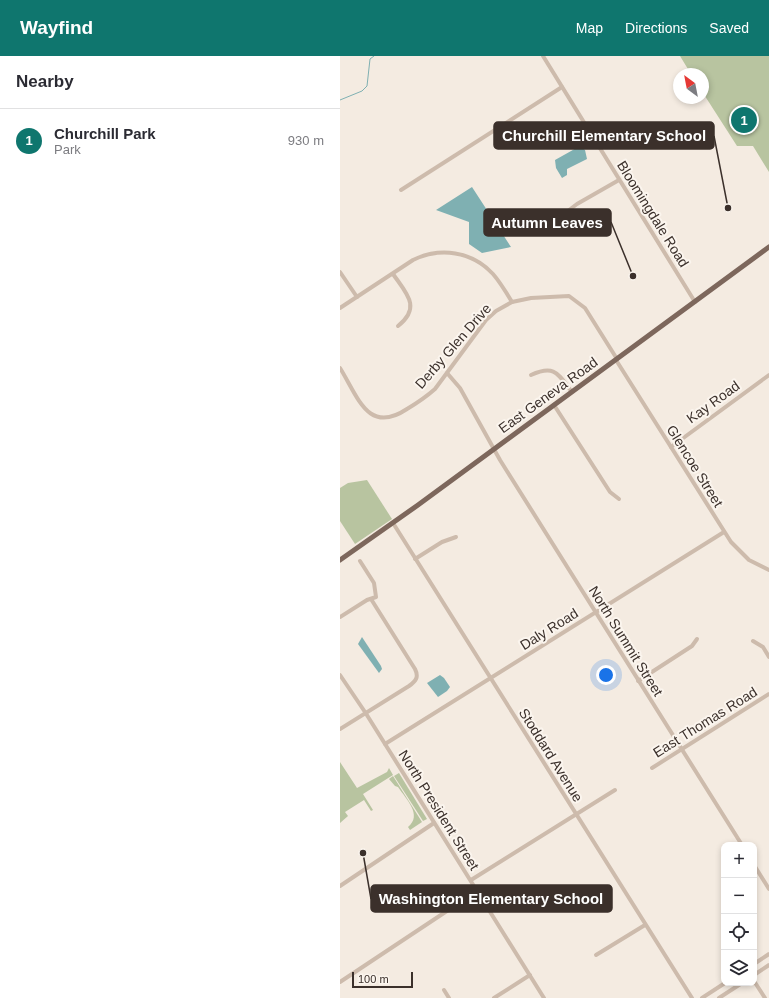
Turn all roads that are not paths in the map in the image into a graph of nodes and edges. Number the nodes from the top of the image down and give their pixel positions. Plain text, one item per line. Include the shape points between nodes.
1 (542, 56) edge
2 (562, 87) junction
3 (619, 180) junction
4 (401, 190) dead end
5 (548, 226) dead end
6 (769, 247) edge
7 (340, 272) edge
8 (393, 274) junction
9 (569, 296) joint
10 (357, 297) junction
11 (512, 302) junction
12 (695, 302) junction
13 (340, 308) edge
14 (398, 326) dead end
15 (617, 360) junction
16 (340, 368) edge
17 (447, 373) junction
18 (531, 375) dead end
19 (769, 375) edge
20 (572, 392) junction
21 (554, 405) junction
22 (671, 447) junction
23 (493, 449) junction
24 (619, 499) dead end
25 (393, 523) junction
26 (724, 532) junction
27 (456, 538) dead end
28 (415, 559) junction
29 (340, 560) edge
30 (360, 561) dead end
31 (769, 570) edge
32 (371, 598) junction
33 (595, 613) junction
34 (340, 617) edge
35 (696, 639) dead end
36 (753, 641) dead end
37 (769, 656) edge
38 (340, 675) edge
39 (491, 678) junction
40 (638, 681) junction
41 (769, 694) edge
42 (365, 712) junction
43 (340, 729) edge
44 (385, 744) junction
45 (681, 749) junction
46 (652, 768) dead end
47 (615, 790) dead end
48 (576, 815) junction
49 (434, 823) junction
50 (740, 842) edge
51 (757, 870) edge
52 (471, 880) junction
53 (340, 886) edge
54 (769, 889) edge
55 (477, 892) junction
56 (645, 924) junction
57 (769, 954) edge
58 (596, 955) dead end
59 (757, 962) edge
60 (769, 965) edge
61 (757, 973) edge
62 (530, 975) junction
63 (340, 982) edge
64 (721, 986) edge
65 (737, 986) edge
66 (757, 986) edge
67 (444, 990) dead end
68 (449, 998) edge
69 (494, 998) edge
70 (544, 998) edge
71 (692, 998) edge
72 (702, 998) edge
73 (719, 998) edge
74 (765, 998) edge

1 - 2 street, Bloomingdale Road
2 - 3 street, Bloomingdale Road
2 - 4 street
3 - 5 street via 577,204
3 - 12 street, Bloomingdale Road
6 - 12 main road, East Geneva Road
7 - 10 street
8 - 10 street
8 - 11 street via 426,255 460,254 477,261 489,270
8 - 14 street via 411,305 408,318
9 - 11 street, Derby Glen Drive
9 - 15 street, Glencoe Street via 585,308
10 - 13 street
11 - 17 street, Derby Glen Drive via 486,320
12 - 15 main road, East Geneva Road
15 - 20 main road, East Geneva Road
15 - 22 street, Glencoe Street
16 - 17 street, Derby Glen Drive via 368,411 382,419 399,415 426,397
17 - 23 street, North Summit Street via 472,406
18 - 20 street via 542,370 551,370 558,374
19 - 22 street, Kay Road
20 - 21 main road, East Geneva Road
21 - 23 main road, East Geneva Road
21 - 24 street via 610,492
22 - 26 street, Glencoe Street
23 - 25 main road, East Geneva Road
23 - 33 street, North Summit Street
25 - 28 street, Stoddard Avenue
25 - 29 main road, East Geneva Road
26 - 31 street, Glencoe Street via 744,556
26 - 33 street, Daly Road
27 - 28 street via 442,542
28 - 39 street, Stoddard Avenue
30 - 32 street via 374,583 376,597
32 - 34 street
32 - 42 street via 418,674 416,682
33 - 39 street, Daly Road
33 - 40 street, North Summit Street
35 - 40 street via 692,646
36 - 37 street via 763,647
38 - 42 street, North President Street
39 - 44 street, Daly Road
39 - 48 street, Stoddard Avenue
40 - 45 street, North Summit Street
41 - 45 street, East Thomas Road
42 - 43 street
42 - 44 street, North President Street
44 - 49 street, North President Street
45 - 46 street, East Thomas Road
45 - 50 street, North Summit Street
47 - 48 street
48 - 52 street
48 - 56 street, Stoddard Avenue
49 - 52 street, North President Street
49 - 53 street
51 - 54 street
52 - 55 street, North President Street
55 - 62 street, North President Street
55 - 63 street
56 - 58 street
56 - 71 street, Stoddard Avenue
57 - 59 street
60 - 61 street
62 - 69 street
62 - 70 street, North President Street
64 - 72 street
65 - 73 street
66 - 74 street
67 - 68 street

